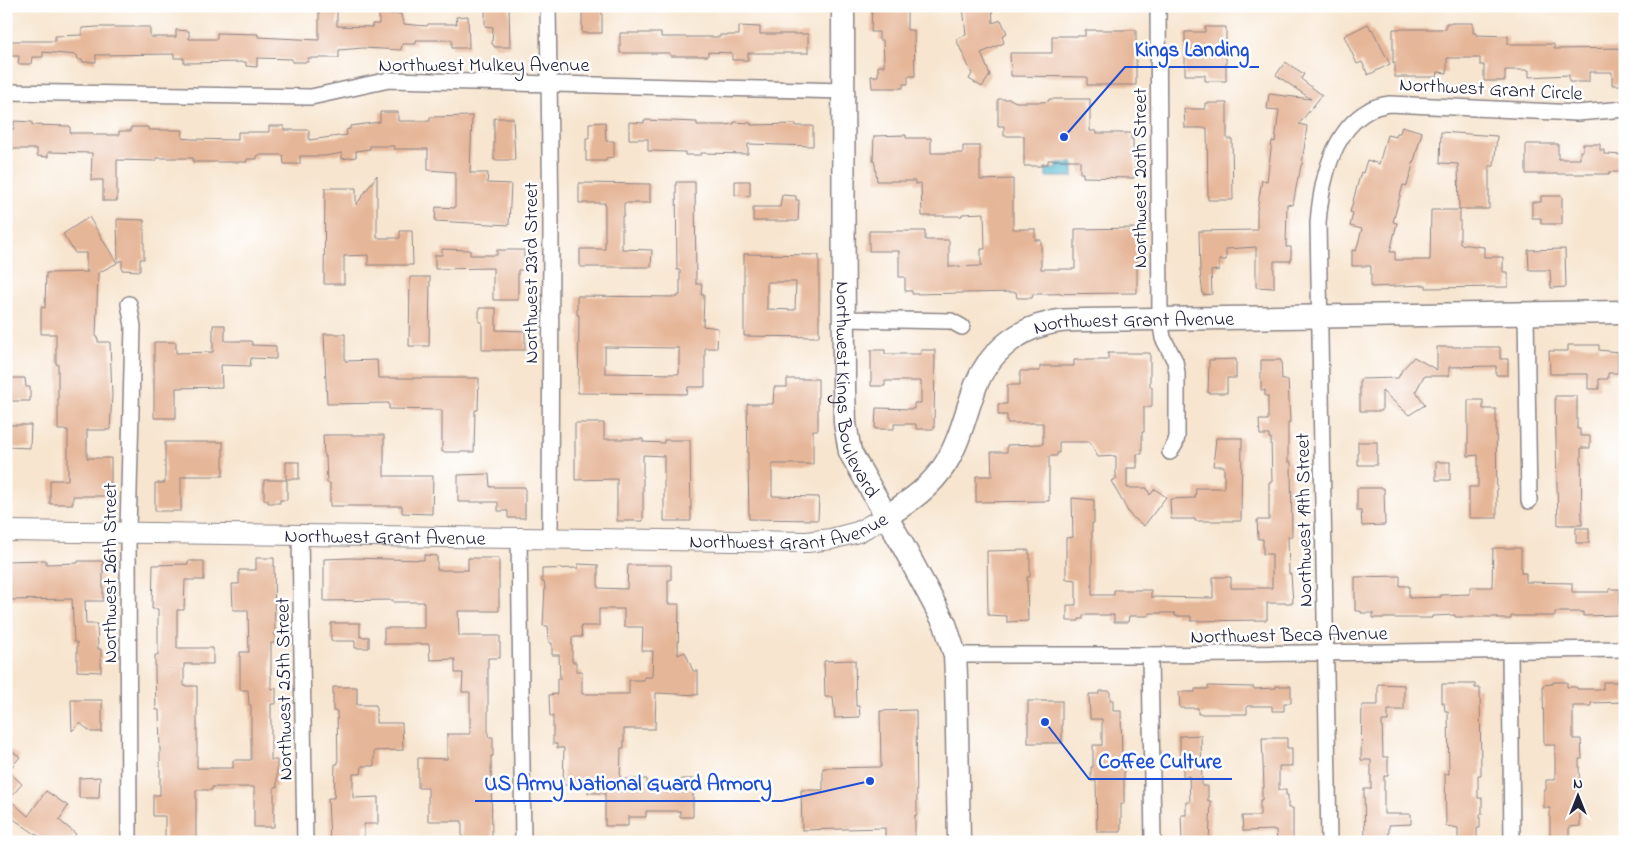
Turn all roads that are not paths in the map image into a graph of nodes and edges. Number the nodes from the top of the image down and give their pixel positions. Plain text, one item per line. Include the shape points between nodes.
1 (548, 6) edge
2 (843, 6) edge
3 (1158, 6) edge
4 (549, 84) junction
5 (844, 91) junction
6 (6, 92) edge
7 (1625, 110) edge
8 (129, 304) dead end
9 (1625, 312) edge
10 (1526, 314) junction
11 (1319, 316) junction
12 (845, 319) junction
13 (1160, 319) junction
14 (962, 327) dead end
15 (1170, 452) dead end
16 (1529, 501) dead end
17 (887, 516) junction
18 (6, 530) edge
19 (128, 532) junction
20 (300, 535) junction
21 (520, 538) junction
22 (550, 539) junction
23 (1625, 649) edge
24 (1510, 651) junction
25 (1325, 653) junction
26 (955, 655) junction
27 (1150, 655) junction
28 (129, 842) edge
29 (305, 842) edge
30 (523, 842) edge
31 (959, 842) edge
32 (1153, 842) edge
33 (1329, 842) edge
34 (1512, 842) edge

1 - 4 street, Northwest 23rd Street
2 - 5 main road, Northwest Kings Boulevard
3 - 13 street, Northwest 20th Street
4 - 5 street, Northwest Mulkey Avenue
4 - 6 street, Northwest Mulkey Avenue via 389,80 311,97
4 - 22 street, Northwest 23rd Street
5 - 12 main road, Northwest Kings Boulevard
7 - 11 street, Northwest Grant Circle via 1577,113 1402,103 1368,110 1345,131 1326,175 1318,223
8 - 19 street, Northwest 26th Street via 133,326
9 - 10 main road, Northwest Grant Avenue
10 - 11 main road, Northwest Grant Avenue
10 - 16 street
11 - 13 main road, Northwest Grant Avenue
11 - 25 street, Northwest 19th Street
12 - 14 street via 951,321
12 - 17 main road, Northwest Kings Boulevard via 846,440 859,471
13 - 15 street, Northwest 20th Street via 1163,338 1177,373 1177,437
13 - 17 main road, Northwest Grant Avenue via 1059,321 1012,339 984,370 960,435 945,464 918,496
17 - 22 street, Northwest Grant Avenue via 858,532 807,542
17 - 26 main road, Northwest Kings Boulevard via 945,624
18 - 19 street, Northwest Grant Avenue
19 - 20 street, Northwest Grant Avenue
19 - 28 street, Northwest 26th Street
20 - 21 street, Northwest Grant Avenue
20 - 29 street, Northwest 25th Street
21 - 22 street, Northwest Grant Avenue
21 - 30 street
23 - 24 street, Northwest Beca Avenue
24 - 25 street, Northwest Beca Avenue
24 - 34 street
25 - 27 street, Northwest Beca Avenue
25 - 33 street, Northwest 19th Street
26 - 27 street, Northwest Beca Avenue
26 - 31 main road, Northwest Kings Boulevard
27 - 32 street

